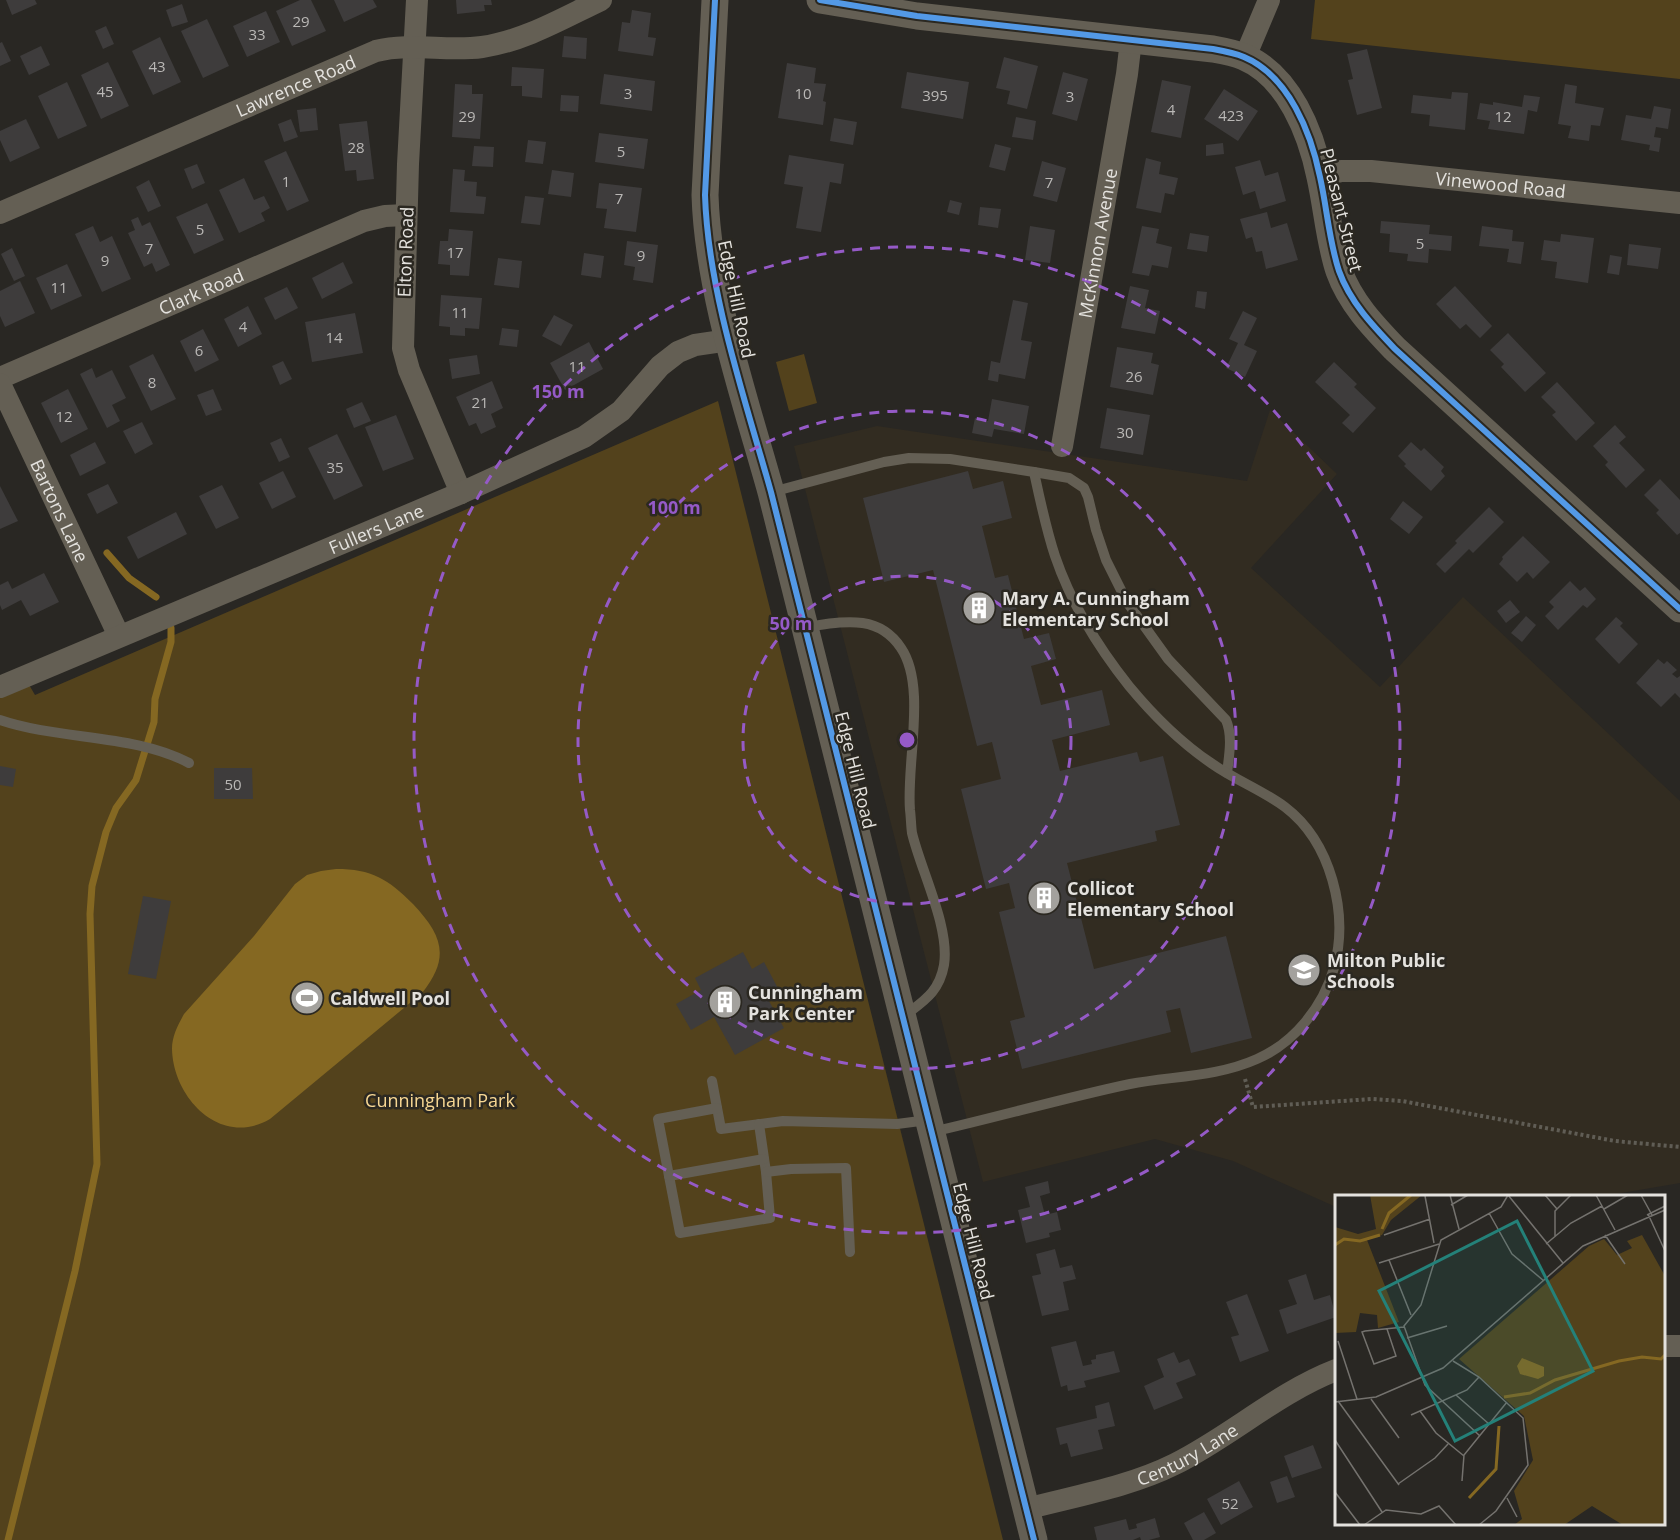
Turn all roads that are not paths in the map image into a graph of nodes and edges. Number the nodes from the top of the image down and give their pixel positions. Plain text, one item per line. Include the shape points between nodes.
1 (417, 0) edge
2 (602, 0) edge
3 (715, 0) edge
4 (820, 0) edge
5 (1269, 0) edge
6 (1131, 40) junction
7 (415, 47) junction
8 (1245, 57) junction
9 (1320, 176) junction
10 (1680, 203) edge
11 (0, 213) edge
12 (406, 215) junction
13 (729, 340) junction
14 (0, 378) edge
15 (0, 384) edge
16 (1062, 446) dead end
17 (1034, 472) junction
18 (771, 492) junction
19 (462, 493) junction
20 (1680, 609) edge
21 (804, 627) junction
22 (119, 636) junction
23 (0, 687) edge
24 (0, 720) edge
25 (189, 763) dead end
26 (1227, 773) junction
27 (903, 1017) junction
28 (712, 1081) dead end
29 (717, 1108) junction
30 (759, 1124) junction
31 (930, 1126) junction
32 (764, 1159) junction
33 (766, 1172) junction
34 (669, 1176) junction
35 (850, 1252) dead end
36 (1335, 1370) edge
37 (1026, 1509) junction
38 (1034, 1540) edge

1 - 7 street, Elton Road
2 - 7 street, Lawrence Road via 498,44
3 - 13 street, Edge Hill Road via 705,195 712,260
4 - 6 street, Pleasant Street
5 - 8 street
6 - 8 street, Pleasant Street via 1214,49
6 - 16 street, McKinnon Avenue
7 - 11 street, Lawrence Road via 376,51
7 - 12 street, Elton Road
8 - 9 street, Pleasant Street via 1272,77 1287,96
9 - 10 street, Vinewood Road via 1371,171
9 - 20 street, Pleasant Street via 1340,273 1362,313 1395,349
12 - 14 street, Clark Road via 364,221
12 - 19 street, Elton Road via 402,336 405,359
13 - 18 street, Edge Hill Road
13 - 19 street, Fullers Lane via 678,352 604,424
15 - 22 street, Bartons Lane
17 - 18 lane via 950,459 909,458
17 - 26 lane via 1056,559 1104,652 1154,714
17 - 26 lane via 1070,478 1084,488 1106,560 1131,609 1179,672 1226,720 1230,728
18 - 21 street, Edge Hill Road
19 - 22 street, Fullers Lane
21 - 27 street, Edge Hill Road
21 - 27 lane via 850,621 870,623 884,630 901,647 910,668 914,705 909,801 912,832 938,917 944,964 932,995
22 - 23 street, Fullers Lane
24 - 25 lane via 160,751
26 - 31 lane via 1276,801 1307,828 1332,878 1339,927 1338,952 1325,992 1307,1021 1276,1049 1241,1065
27 - 31 street, Edge Hill Road
28 - 29 lane
29 - 30 lane via 721,1129
29 - 34 lane via 658,1119
30 - 31 lane via 794,1120
30 - 32 lane
31 - 37 street, Edge Hill Road
32 - 33 lane
32 - 34 lane
33 - 34 lane via 770,1218 680,1233
33 - 35 lane via 846,1168
36 - 37 street, Century Lane via 1283,1396 1193,1455 1153,1474
37 - 38 street, Edge Hill Road

